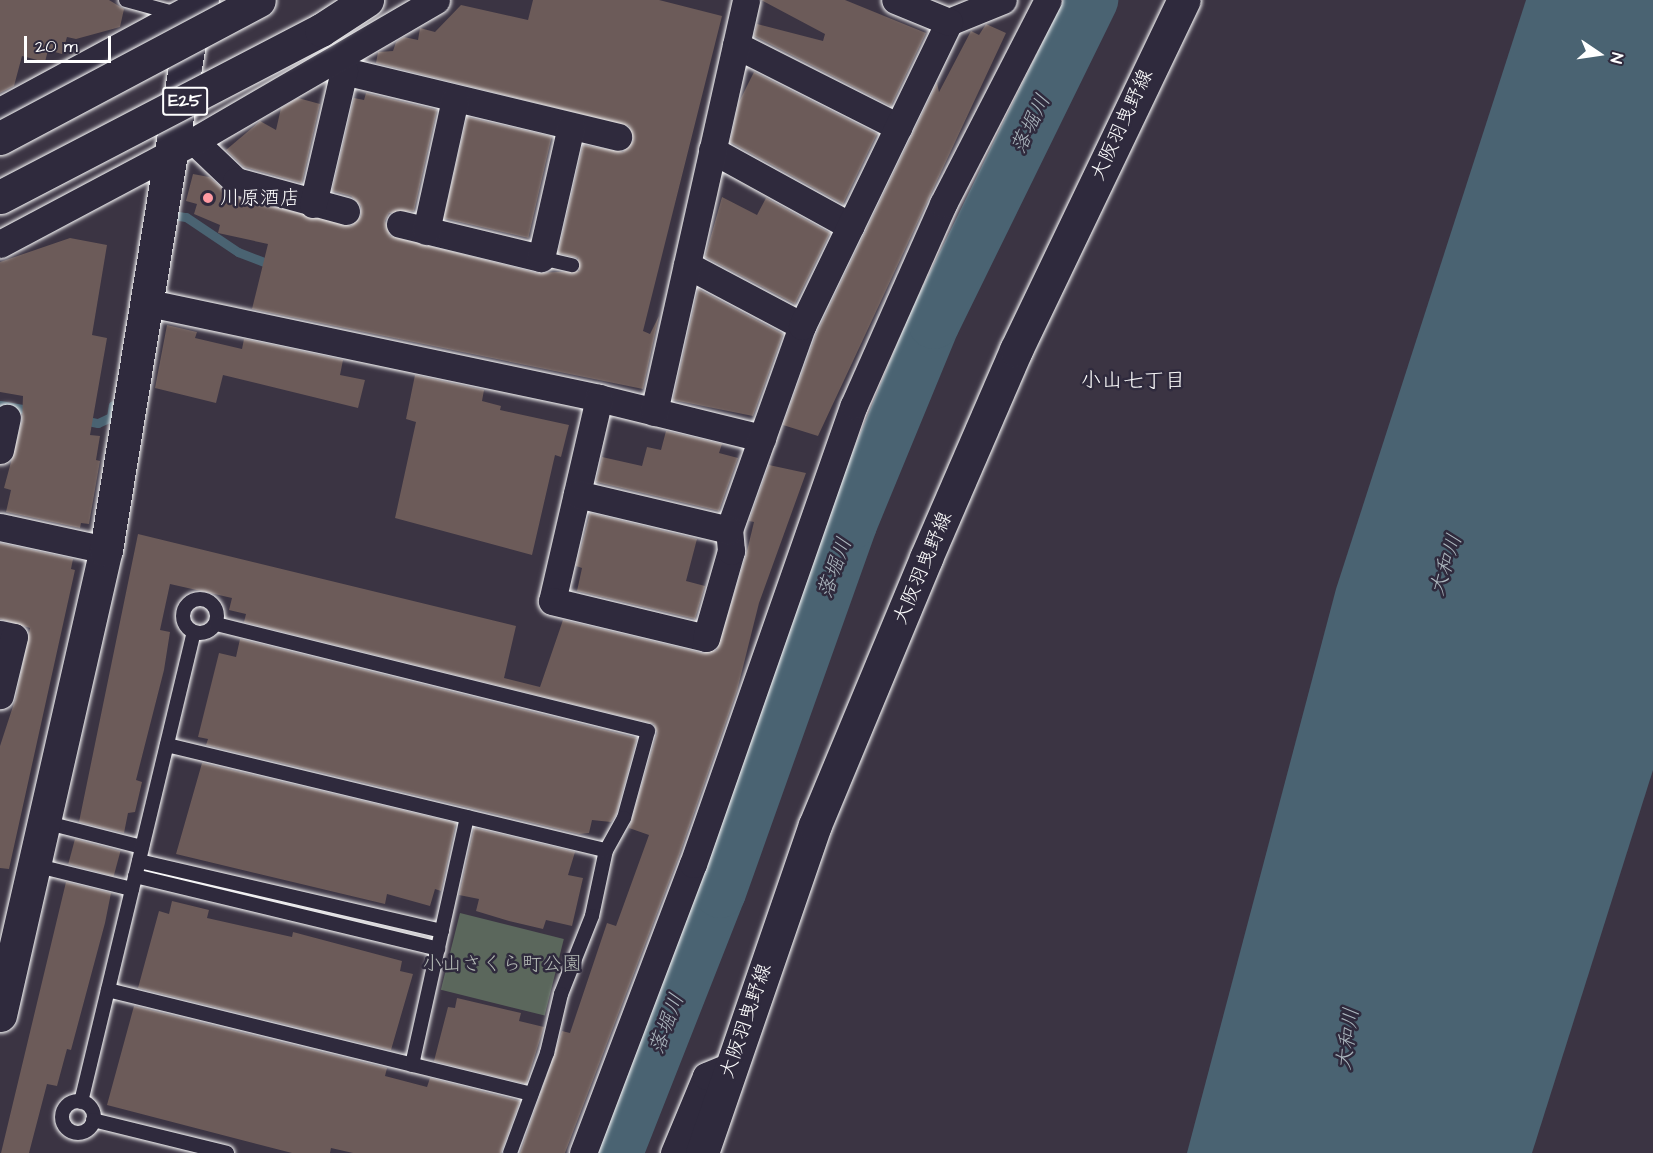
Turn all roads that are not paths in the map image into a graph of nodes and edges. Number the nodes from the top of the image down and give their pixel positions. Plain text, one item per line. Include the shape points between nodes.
1 (126, 0) edge
2 (259, 0) edge
3 (367, 0) edge
4 (436, 0) edge
5 (746, 0) edge
6 (895, 0) edge
7 (1003, 0) edge
8 (1048, 0) edge
9 (1184, 0) edge
10 (194, 5) edge
11 (949, 21) junction
12 (736, 45) junction
13 (342, 64) junction
14 (455, 99) junction
15 (0, 111) edge
16 (571, 126) junction
17 (898, 127) junction
18 (618, 137) dead end
19 (0, 138) edge
20 (184, 147) junction
21 (712, 150) junction
22 (0, 197) edge
23 (313, 204) junction
24 (346, 211) dead end
25 (400, 224) dead end
26 (850, 226) junction
27 (426, 231) junction
28 (0, 244) edge
29 (541, 258) junction
30 (572, 265) dead end
31 (687, 265) junction
32 (149, 303) junction
33 (802, 326) junction
34 (599, 398) junction
35 (654, 412) junction
36 (7, 418) dead end
37 (762, 438) junction
38 (0, 450) edge
39 (577, 495) junction
40 (0, 527) edge
41 (729, 530) junction
42 (106, 550) junction
43 (216, 624) junction
44 (194, 632) junction
45 (0, 634) edge
46 (0, 695) edge
47 (167, 745) junction
48 (467, 817) junction
49 (44, 822) junction
50 (142, 847) junction
51 (606, 850) junction
52 (139, 861) junction
53 (34, 865) junction
54 (134, 883) junction
55 (442, 931) junction
56 (438, 949) junction
57 (108, 990) junction
58 (0, 1015) edge
59 (412, 1065) junction
60 (731, 1066) junction
61 (531, 1094) junction
62 (81, 1102) junction
63 (93, 1120) junction
64 (227, 1153) edge
65 (510, 1153) edge
66 (583, 1153) edge
67 (674, 1153) edge
68 (702, 1153) edge

1 - 10 lane
2 - 19 main road, E25, bridge
3 - 22 main road, E25, bridge via 321,30
4 - 13 street
5 - 12 street
6 - 11 street
7 - 11 street
8 - 66 street via 943,204 854,405 693,864
9 - 60 main road, 大阪羽曳野線 via 1016,350 936,536 815,825
10 - 15 street
10 - 20 main road
11 - 17 street
12 - 17 street
12 - 21 street
13 - 14 street
13 - 20 street
13 - 23 street
14 - 16 street
14 - 27 street
16 - 18 street
16 - 29 street
17 - 26 street
20 - 23 street via 236,181
20 - 28 street
20 - 32 main road via 164,214
21 - 26 street
21 - 31 street
23 - 24 street
25 - 27 street
26 - 33 street
27 - 29 street
29 - 30 lane
31 - 33 street
31 - 35 street
32 - 34 street
32 - 42 main road
33 - 37 street
34 - 35 street
34 - 39 street
35 - 37 street
36 - 38 street
37 - 41 street
39 - 41 street
39 - 41 street via 552,602 684,633 706,638 731,551
40 - 42 street
42 - 49 main road
43 - 44 lane via 208,632
43 - 44 lane via 212,603 195,599 183,616
43 - 51 lane via 648,731 624,818
44 - 47 lane
45 - 46 street via 14,638
47 - 48 lane
47 - 50 lane
48 - 51 lane
48 - 55 lane
49 - 50 lane
49 - 53 main road
50 - 52 lane
51 - 61 lane via 592,916 561,994
52 - 54 lane
52 - 55 lane
53 - 54 lane
53 - 58 main road
54 - 56 lane
54 - 57 lane
55 - 56 lane
56 - 59 lane
57 - 59 lane
57 - 62 lane
59 - 61 lane
60 - 67 street via 706,1076
60 - 68 main road, 大阪羽曳野線
61 - 65 lane
62 - 63 lane via 94,1112
62 - 63 lane via 68,1104 62,1123 68,1131 80,1134
63 - 64 lane

